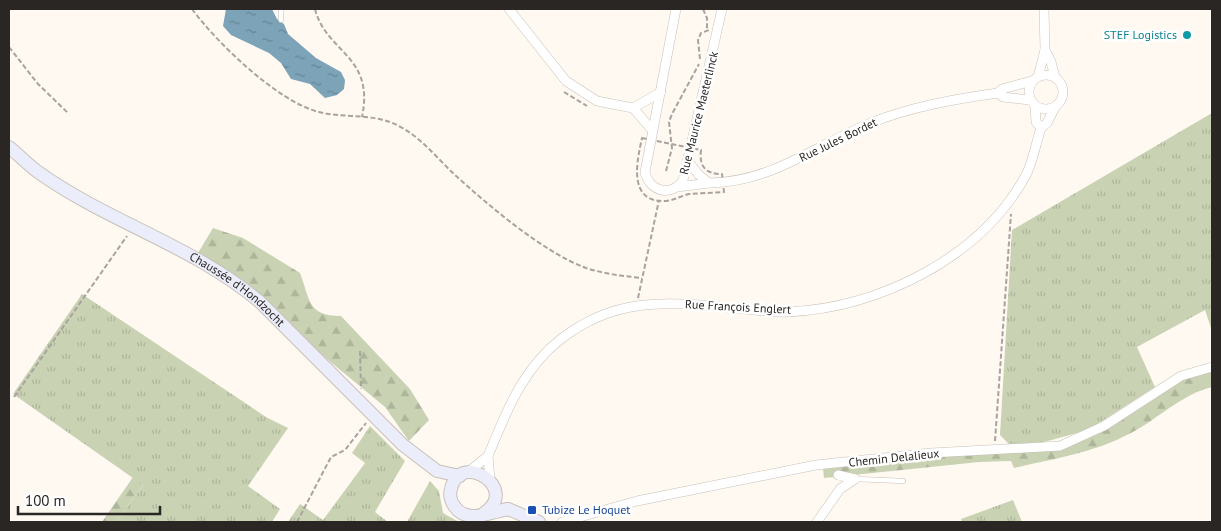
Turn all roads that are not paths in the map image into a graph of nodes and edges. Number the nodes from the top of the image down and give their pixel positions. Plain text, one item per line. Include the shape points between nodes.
1 (281, 9) edge
2 (509, 9) edge
3 (676, 9) edge
4 (722, 9) edge
5 (1044, 9) edge
6 (281, 20) dead end
7 (1044, 50) junction
8 (1055, 77) junction
9 (1035, 79) junction
10 (661, 92) junction
11 (998, 93) junction
12 (1032, 103) junction
13 (1055, 107) junction
14 (633, 108) junction
15 (1041, 128) junction
16 (652, 130) junction
17 (9, 147) edge
18 (688, 161) junction
19 (709, 183) junction
20 (677, 187) junction
21 (1212, 367) edge
22 (488, 456) junction
23 (436, 471) junction
24 (464, 474) junction
25 (838, 475) dead end
26 (855, 479) junction
27 (903, 481) dead end
28 (492, 485) junction
29 (450, 496) junction
30 (508, 509) junction
31 (484, 513) junction
32 (540, 522) edge
33 (562, 522) edge
34 (817, 522) edge

1 - 6 lane
2 - 14 street via 566,81 597,101
3 - 10 street
4 - 18 street, Rue Maurice Maeterlinck
5 - 7 street
7 - 8 street
7 - 9 street
8 - 9 street via 1046,75
8 - 13 street via 1063,92
9 - 11 street, Rue Jules Bordet
9 - 12 street via 1028,91
10 - 14 street
10 - 16 street
11 - 12 street
11 - 19 street, Rue Jules Bordet via 900,113 851,132 771,172 744,181
12 - 13 street via 1045,110
12 - 15 street via 1036,122
13 - 15 street, Rue François Englert
14 - 16 street
15 - 22 street, Rue François Englert via 1027,172 1010,200 974,237 936,266 888,292 841,305 786,312 669,303 636,305 608,312 581,325 539,359 516,392
16 - 20 street, Rue Maurice Maeterlinck via 645,172 650,185 661,190
17 - 23 main road, Chaussée d'Hondzocht via 38,172 242,286 402,445
18 - 19 street
18 - 20 street, Rue Maurice Maeterlinck via 683,180
19 - 20 street, Rue Jules Bordet
21 - 33 street, Chemin Delalieux via 1181,376 1104,426 1050,448 995,448 821,464 637,500
22 - 24 street
22 - 28 street
23 - 24 main road
23 - 29 main road
24 - 28 main road via 479,472
24 - 29 main road via 454,482
25 - 26 street
26 - 27 lane
26 - 34 street via 840,489
28 - 30 main road
28 - 31 main road via 493,504
29 - 31 main road via 461,513 474,517
30 - 31 main road
30 - 32 main road

